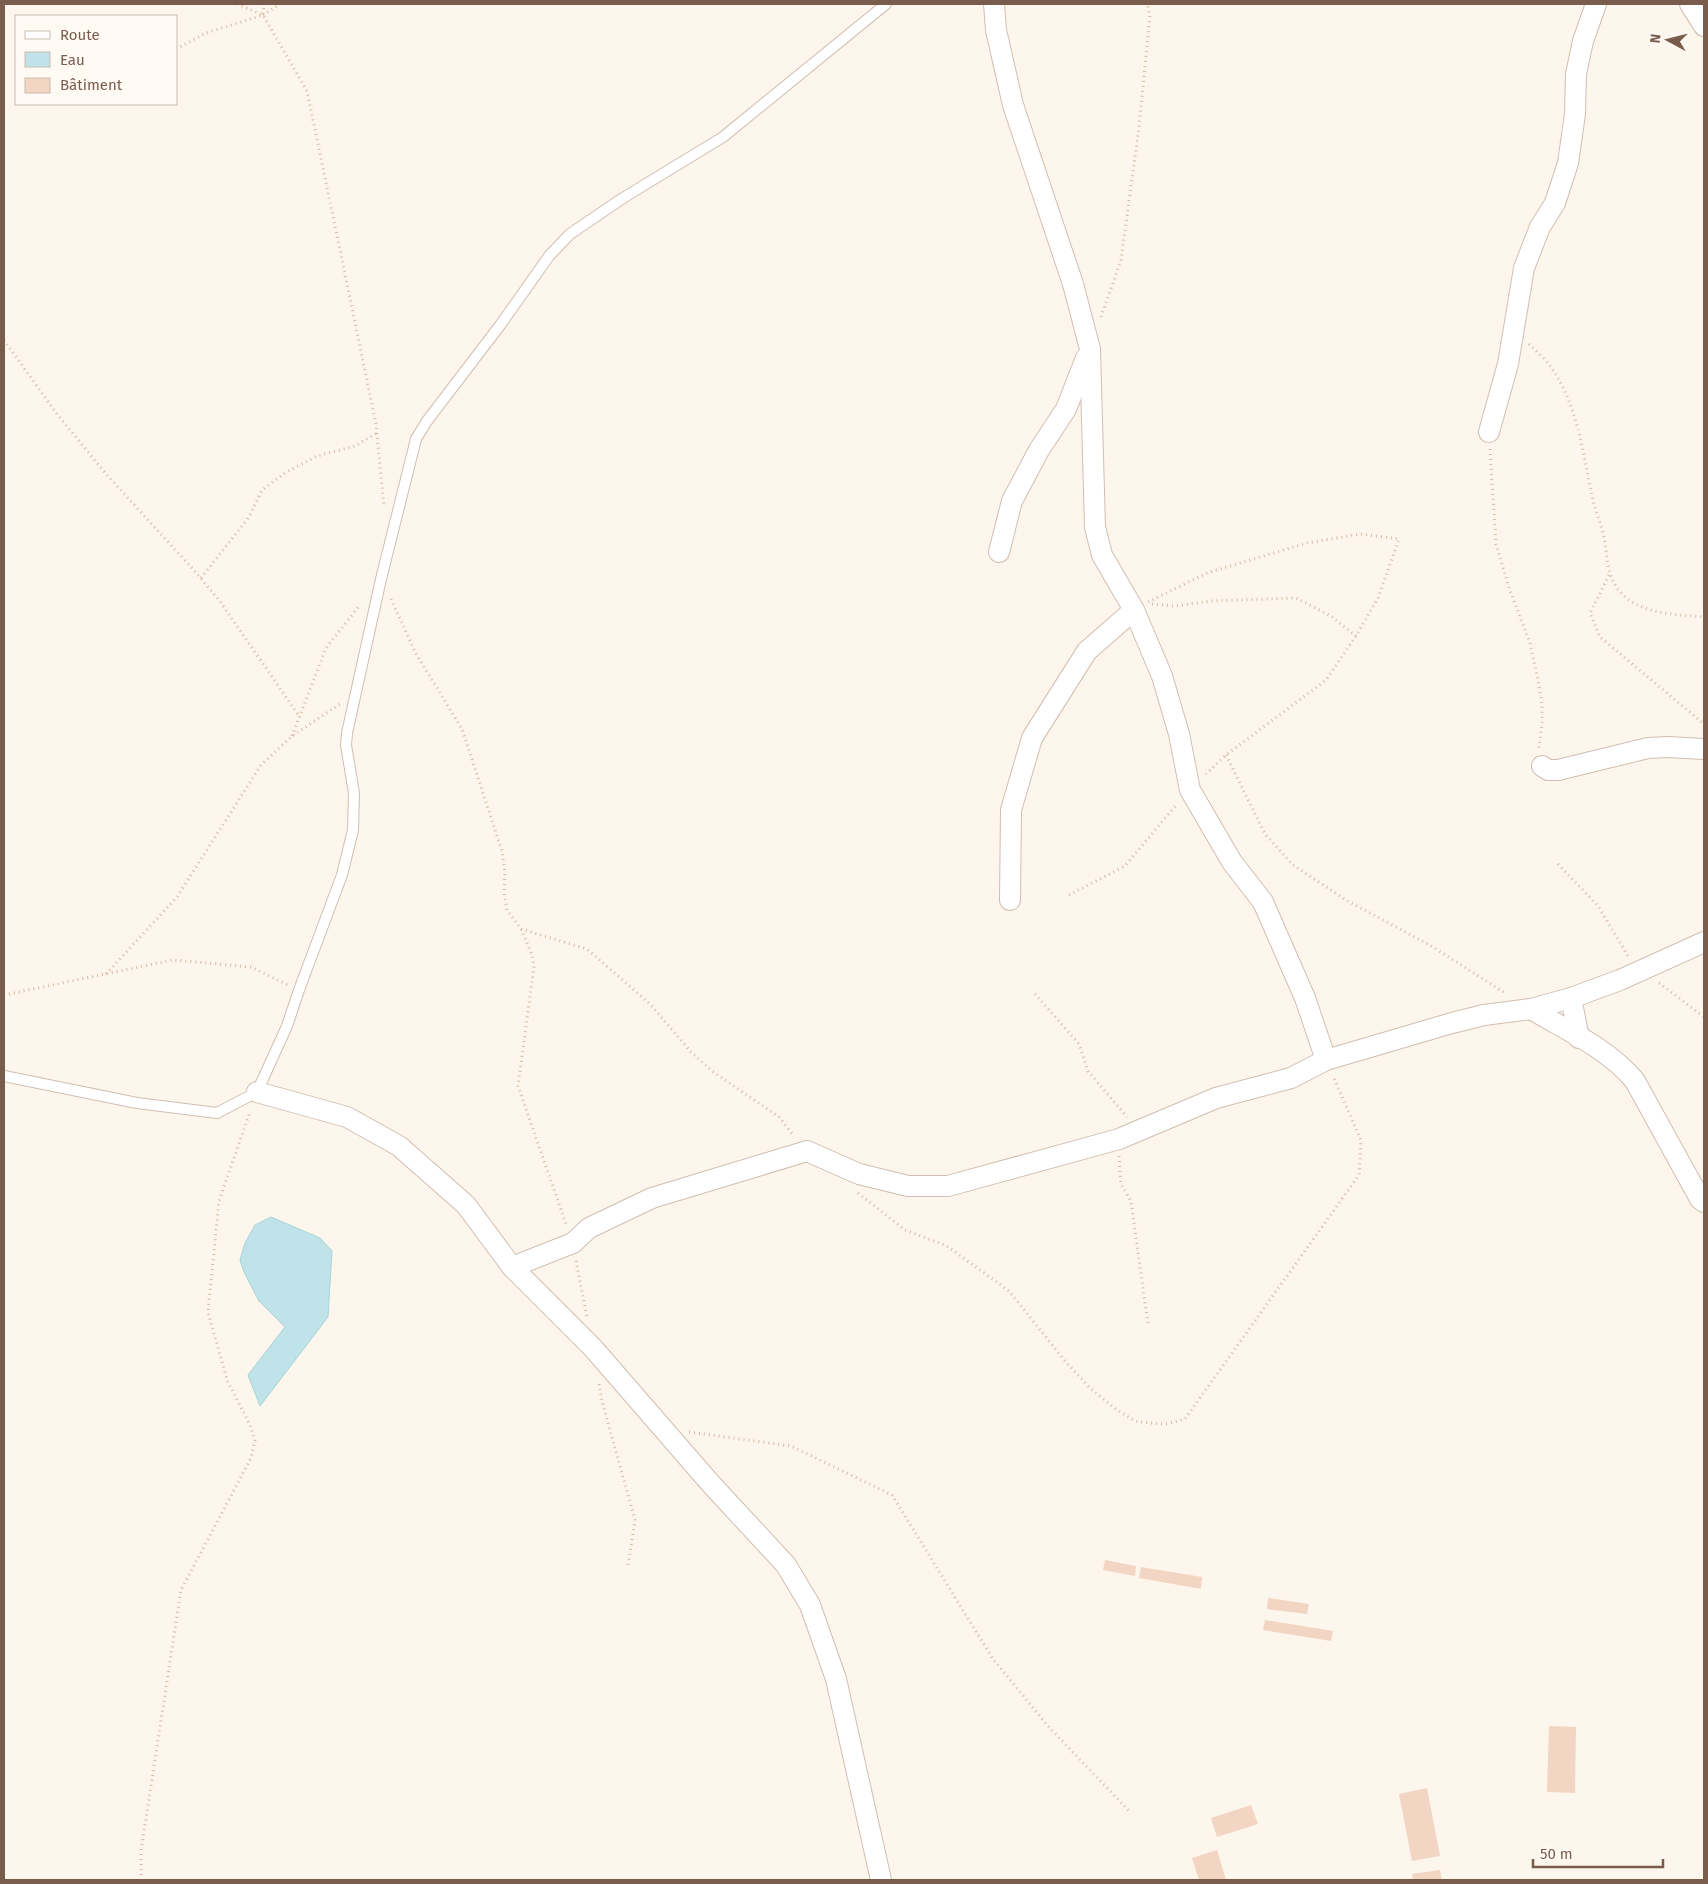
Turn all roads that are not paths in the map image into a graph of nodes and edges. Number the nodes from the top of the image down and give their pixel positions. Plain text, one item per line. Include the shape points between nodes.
1 (886, 4) edge
2 (994, 4) edge
3 (1596, 4) edge
4 (1690, 4) edge
5 (1704, 26) edge
6 (1090, 349) junction
7 (1488, 432) road end
8 (999, 552) dead end
9 (1134, 610) junction
10 (1704, 749) edge
11 (1542, 766) road end
12 (1010, 900) dead end
13 (1704, 942) edge
14 (1571, 998) junction
15 (1531, 1009) junction
16 (1579, 1038) junction
17 (1326, 1060) junction
18 (4, 1076) edge
19 (257, 1092) junction
20 (1704, 1202) edge
21 (512, 1267) junction
22 (881, 1880) edge

1 - 19 lane via 722,137 570,234 549,256 416,439 381,579 346,746 354,793 353,830 342,875 287,1026
2 - 6 street via 996,30 1013,105 1073,284
3 - 7 street via 1576,74 1575,114 1568,163 1555,203 1540,227 1524,268 1508,364
4 - 5 street
6 - 8 street via 1066,408 1012,501
6 - 9 street via 1095,527 1102,555
9 - 12 street via 1087,650 1032,738 1011,810
9 - 17 street via 1162,676 1179,734 1190,790 1232,862 1263,902 1304,998
10 - 11 street via 1648,748 1558,770
13 - 14 street via 1642,971
14 - 15 street
14 - 16 street
15 - 16 street
15 - 17 street via 1484,1015
16 - 20 street via 1617,1062 1635,1081
17 - 21 street via 1291,1078 1216,1098 1119,1139 948,1186 908,1186 859,1174 807,1151 652,1198 589,1228 572,1243
18 - 19 lane via 137,1103 217,1113
19 - 21 street via 347,1117 399,1146 466,1205
21 - 22 street via 593,1348 786,1565 810,1605 836,1679

